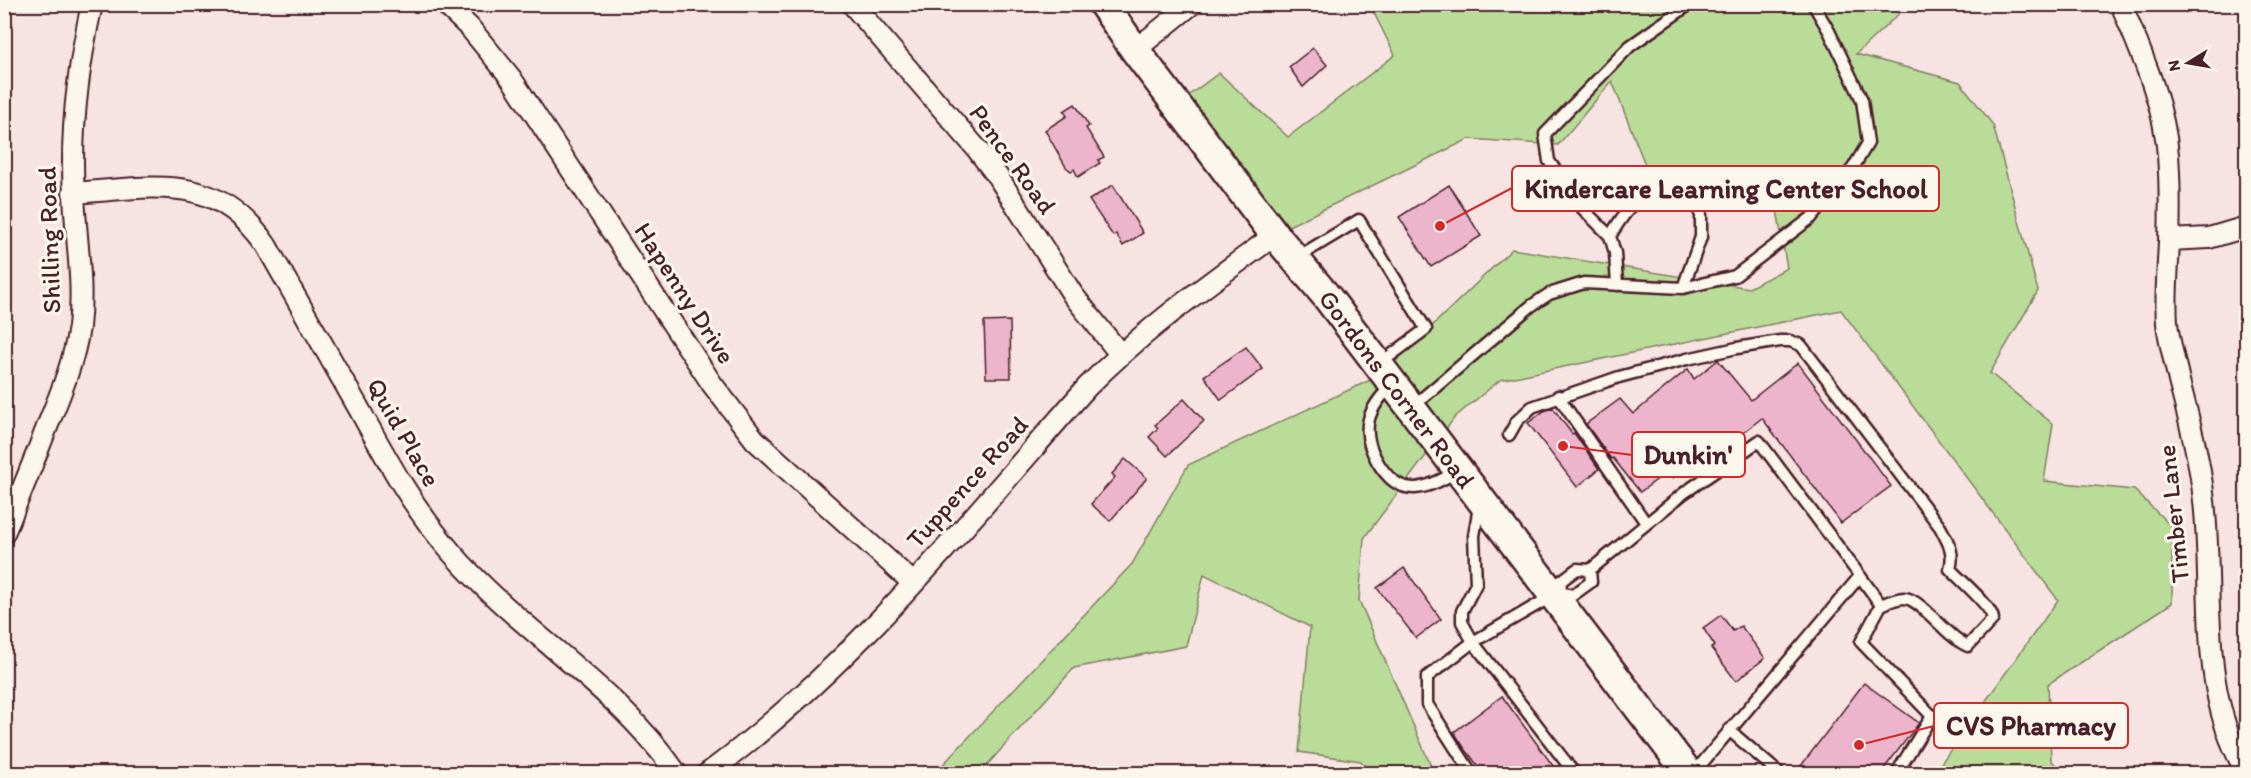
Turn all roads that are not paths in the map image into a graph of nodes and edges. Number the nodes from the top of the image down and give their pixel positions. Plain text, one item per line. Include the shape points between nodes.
1 (92, 4) edge
2 (445, 4) edge
3 (852, 4) edge
4 (1103, 4) edge
5 (1192, 4) edge
6 (1690, 4) edge
7 (1813, 4) edge
8 (2121, 4) edge
9 (1135, 50) junction
10 (74, 193) junction
11 (2247, 227) edge
12 (1275, 235) junction
13 (1610, 236) junction
14 (2169, 240) junction
15 (1296, 258) junction
16 (1617, 285) junction
17 (1683, 288) junction
18 (1120, 354) junction
19 (1386, 374) junction
20 (1558, 396) junction
21 (1411, 408) junction
22 (1509, 435) dead end
23 (1459, 470) junction
24 (1481, 498) junction
25 (1646, 523) junction
26 (4, 533) edge
27 (1590, 570) junction
28 (1860, 576) junction
29 (913, 583) junction
30 (1557, 593) junction
31 (1881, 605) junction
32 (1473, 642) junction
33 (1729, 730) junction
34 (2247, 771) edge
35 (677, 774) edge
36 (707, 774) edge
37 (1472, 774) edge
38 (1575, 774) edge
39 (1691, 774) edge
40 (1780, 774) edge
41 (1896, 774) edge

1 - 10 street, Shilling Road via 76,97
2 - 29 street, Hapenny Drive via 511,78 711,384 755,440
3 - 18 street, Pence Road via 977,149 1073,295
4 - 9 street, Gordons Corner Road
5 - 9 street
6 - 13 lane via 1630,45 1545,134 1549,161 1581,207
7 - 17 lane via 1862,100 1868,143 1853,168 1811,218 1735,276
8 - 14 street, Timber Lane via 2147,67 2163,125 2168,155
9 - 12 street, Gordons Corner Road
10 - 26 street, Shilling Road via 81,294 72,363
10 - 35 street, Quid Place via 186,189 220,201 246,220 266,245 396,475 432,528 481,583 640,726
11 - 14 street via 2209,238
12 - 15 street, Gordons Corner Road
12 - 18 street, Tuppence Road
13 - 16 lane
13 - 17 lane via 1631,206 1674,193 1691,195 1701,215 1701,237
14 - 34 street, Timber Lane via 2168,324 2204,501 2216,686 2225,723
15 - 19 street, Gordons Corner Road
15 - 19 lane via 1359,220 1426,329
16 - 17 lane
16 - 21 lane via 1584,283 1549,294
18 - 29 street, Tuppence Road
19 - 21 street, Gordons Corner Road
19 - 23 lane via 1367,427 1369,446 1388,477 1400,486 1423,487
20 - 22 lane via 1532,407
20 - 25 lane
20 - 31 lane via 1697,357 1780,341 1801,345 1940,527 1952,550 1950,569 1986,605 1993,619 1968,646 1910,599
21 - 23 street, Gordons Corner Road
23 - 24 street, Gordons Corner Road
24 - 30 street, Gordons Corner Road
24 - 32 lane via 1474,536 1476,584 1462,611 1462,622
25 - 27 lane
25 - 28 lane via 1759,441
27 - 30 lane via 1577,569 1561,581
27 - 30 lane via 1591,582 1573,595
28 - 31 lane
28 - 33 lane
29 - 36 street, Tuppence Road via 804,695
30 - 32 lane
30 - 39 street, Gordons Corner Road
31 - 41 lane via 1861,642 1932,716
32 - 37 lane via 1427,677 1427,704
32 - 38 lane
33 - 39 lane
33 - 40 lane

